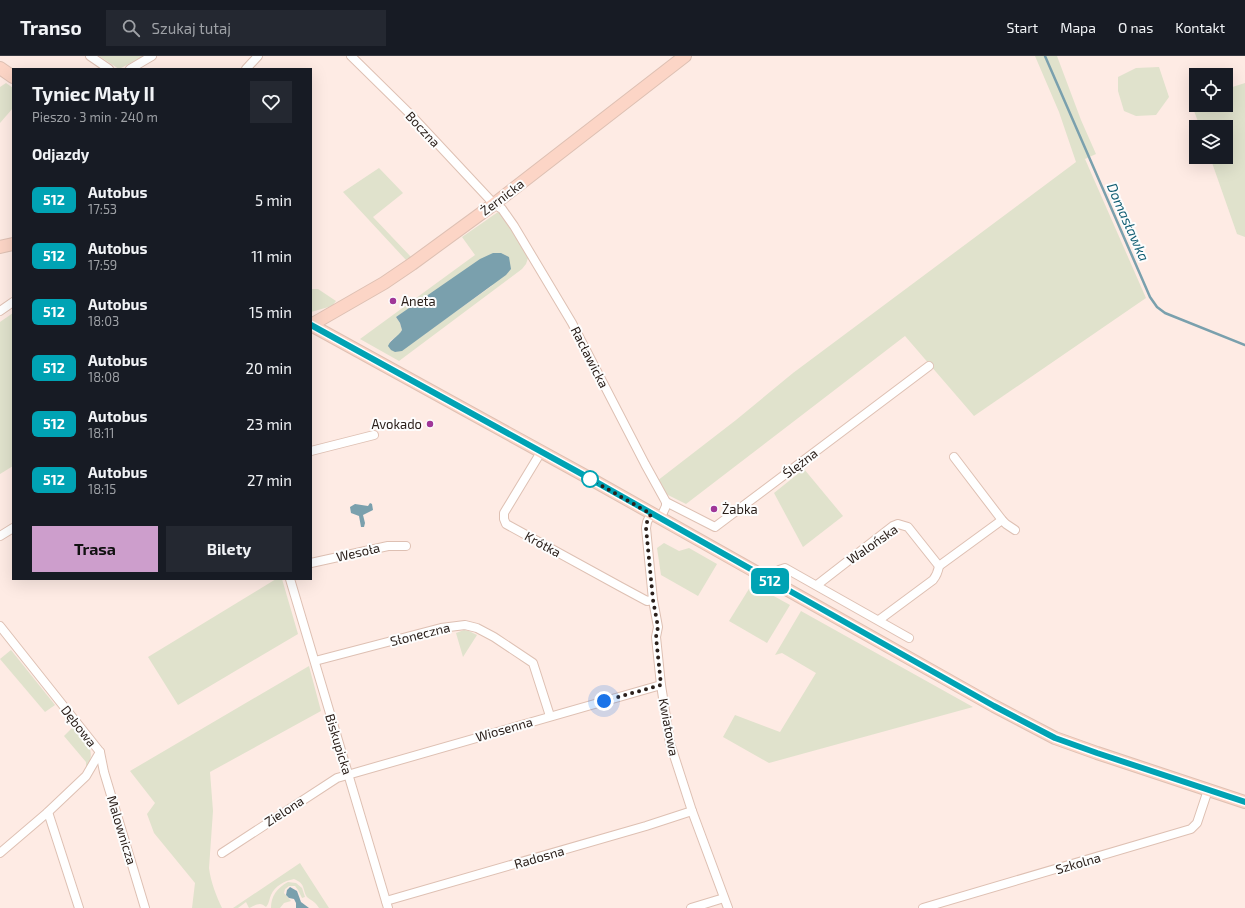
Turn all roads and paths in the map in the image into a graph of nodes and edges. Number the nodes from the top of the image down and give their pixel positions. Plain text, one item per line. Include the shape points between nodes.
1 (90, 56) edge
2 (152, 56) edge
3 (258, 56) edge
4 (351, 56) edge
5 (685, 56) edge
6 (98, 66) edge
7 (0, 68) edge
8 (132, 68) edge
9 (247, 68) edge
10 (12, 76) edge
11 (494, 204) junction
12 (12, 244) edge
13 (0, 247) edge
14 (12, 303) edge
15 (0, 311) edge
16 (312, 324) edge
17 (312, 326) edge
18 (929, 366) dead end
19 (374, 435) dead end
20 (312, 451) edge
21 (541, 452) junction
22 (954, 457) dead end
23 (666, 502) junction
24 (656, 517) junction
25 (1002, 520) junction
26 (12, 529) edge
27 (1015, 530) dead end
28 (0, 536) edge
29 (406, 546) dead end
30 (312, 564) edge
31 (938, 566) junction
32 (290, 580) edge
33 (773, 582) junction
34 (817, 585) junction
35 (653, 600) junction
36 (879, 620) junction
37 (0, 626) edge
38 (909, 638) dead end
39 (315, 661) junction
40 (661, 685) junction
41 (550, 716) junction
42 (100, 752) junction
43 (348, 774) junction
44 (1208, 790) junction
45 (1245, 802) edge
46 (692, 811) junction
47 (48, 812) junction
48 (222, 852) dead end
49 (0, 853) edge
50 (724, 898) junction
51 (387, 905) edge
52 (79, 908) edge
53 (145, 908) edge
54 (691, 908) edge
55 (728, 908) edge
56 (923, 908) edge

1 - 6 street
2 - 8 street
3 - 9 street
4 - 11 street, Boczna
5 - 11 street, Żernicka
7 - 10 street
11 - 16 street, Żernicka via 384,283
11 - 23 street, Racławicka via 502,209 514,226 572,323
12 - 13 street
14 - 15 street
17 - 21 street
18 - 23 street, Ślężna via 715,527
19 - 20 street
21 - 24 street
21 - 35 street, Krótka via 504,513 506,524 620,587 648,601
22 - 25 street
23 - 24 street via 666,506
24 - 33 street
24 - 35 street, Kwiatowa via 647,522 646,528
25 - 27 street
25 - 31 street
26 - 28 street
29 - 30 street, Wesoła via 388,546
31 - 34 street, Walońska via 908,527 898,524
31 - 36 street via 937,576 933,580
32 - 39 street, Biskupicka
33 - 34 street via 779,570 785,568
33 - 44 street via 1055,738
34 - 36 street
35 - 40 street, Kwiatowa via 658,627 656,637
36 - 38 street
37 - 42 street, Dębowa
39 - 41 street, Słoneczna via 441,628 465,625 494,637 533,663
39 - 43 street, Biskupicka
40 - 41 street, Wiosenna
40 - 46 street, Kwiatowa via 670,744
41 - 43 street, Wiosenna
42 - 47 street, Dębowa via 86,776
42 - 53 street, Malownicza
43 - 48 street, Zielona via 337,778
43 - 51 street, Biskupicka
44 - 45 street
44 - 56 street, Szkolna via 1197,823 1191,829
46 - 50 street, Kwiatowa
46 - 51 street, Radosna
47 - 49 street, Dębowa
47 - 52 street
50 - 54 street
50 - 55 street, Kwiatowa

